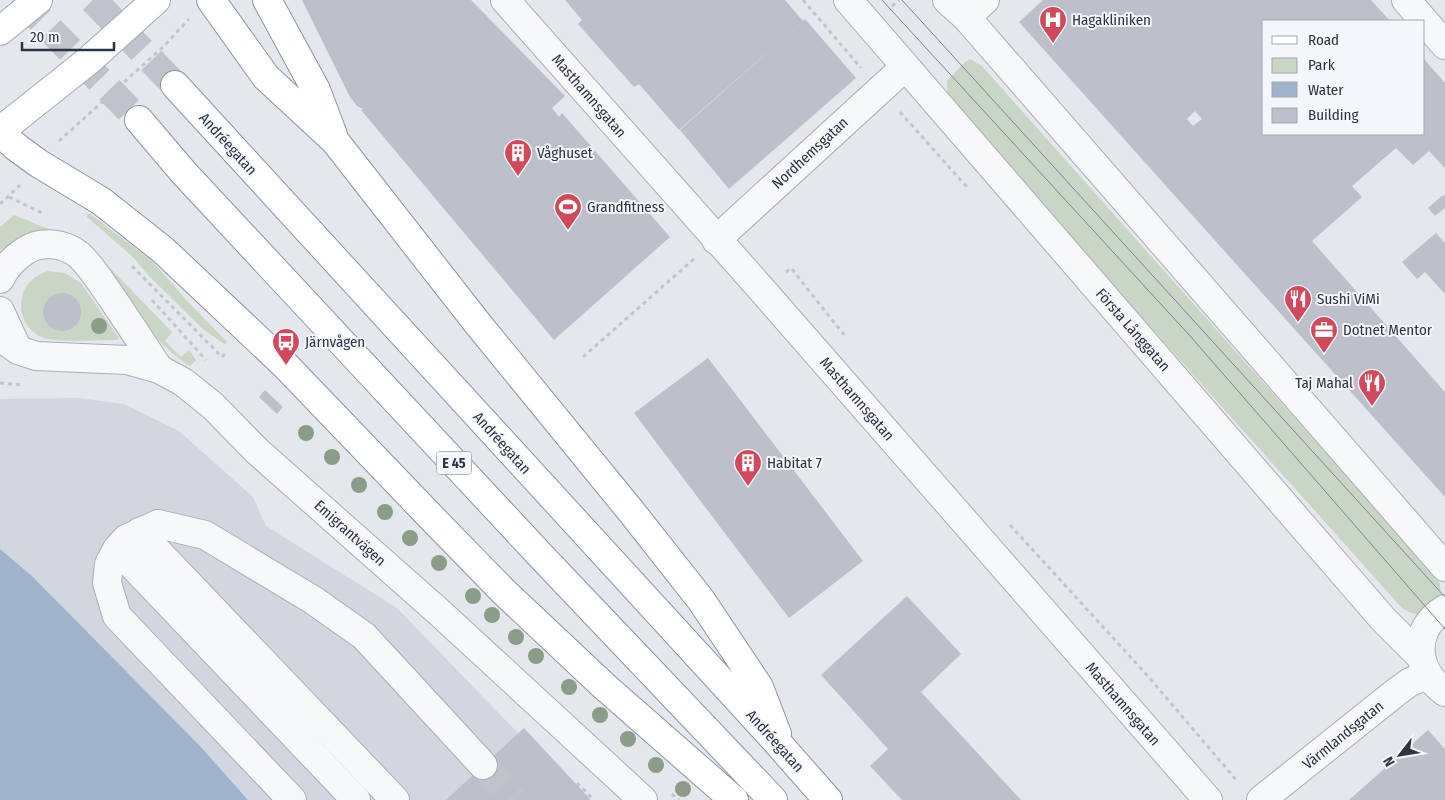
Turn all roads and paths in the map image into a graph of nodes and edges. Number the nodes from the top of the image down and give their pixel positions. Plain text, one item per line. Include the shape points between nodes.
1 (38, 0) edge
2 (156, 0) edge
3 (266, 0) edge
4 (505, 0) edge
5 (848, 0) edge
6 (1406, 0) edge
7 (966, 6) edge
8 (203, 7) edge
9 (1423, 20) edge
10 (1425, 22) edge
11 (0, 31) edge
12 (1445, 45) edge
13 (905, 67) junction
14 (175, 86) tunnel mouth
15 (139, 120) tunnel mouth
16 (0, 131) edge
17 (335, 141) junction
18 (38, 163) junction
19 (0, 204) edge
20 (716, 240) junction
21 (0, 280) edge
22 (763, 291) junction
23 (0, 311) edge
24 (848, 340) dead end
25 (6, 347) edge
26 (583, 357) dead end
27 (159, 369) junction
28 (0, 383) edge
29 (26, 385) dead end
30 (1005, 519) dead end
31 (120, 553) junction
32 (1445, 567) edge
33 (1445, 609) edge
34 (1431, 674) edge
35 (783, 750) junction
36 (483, 765) tunnel mouth
37 (1251, 793) edge
38 (292, 800) edge
39 (313, 800) edge
40 (334, 800) edge
41 (356, 800) edge
42 (376, 800) edge
43 (395, 800) edge
44 (643, 800) edge
45 (734, 800) edge
46 (773, 800) edge
47 (828, 800) edge
48 (1208, 800) edge

1 - 11 main road
2 - 16 main road via 88,61
3 - 17 main road via 316,90
4 - 20 street, Masthamnsgatan
5 - 13 street, Första Långgatan
6 - 9 street
7 - 32 street
8 - 17 main road via 266,77
8 - 18 path
10 - 12 street
13 - 20 street, Nordhemsgatan
13 - 34 street, Första Långgatan
14 - 35 main road, Andréegatan
15 - 46 main road, E 45 via 184,173 541,556
16 - 18 main road
17 - 35 main road via 478,324 702,600 759,688
18 - 19 path
18 - 45 main road via 101,202 163,250 286,366 504,592 604,686
20 - 22 street, Masthamnsgatan
20 - 26 path
21 - 27 street via 7,267 32,246 50,244 67,248 92,270
22 - 24 path via 791,268
22 - 48 street, Masthamnsgatan
23 - 25 street
25 - 27 street, Emigrantvägen via 36,356 127,360
27 - 44 street, Emigrantvägen via 183,382 213,406 258,451
28 - 29 path
30 - 37 path
31 - 36 street via 158,524 205,535 320,605 364,636
31 - 38 street via 117,616
31 - 39 street
31 - 40 street
31 - 41 street
31 - 42 street
31 - 43 street
33 - 34 street via 1434,617 1421,642
34 - 37 street, Värmlandsgatan via 1410,682
35 - 47 main road, Andréegatan

